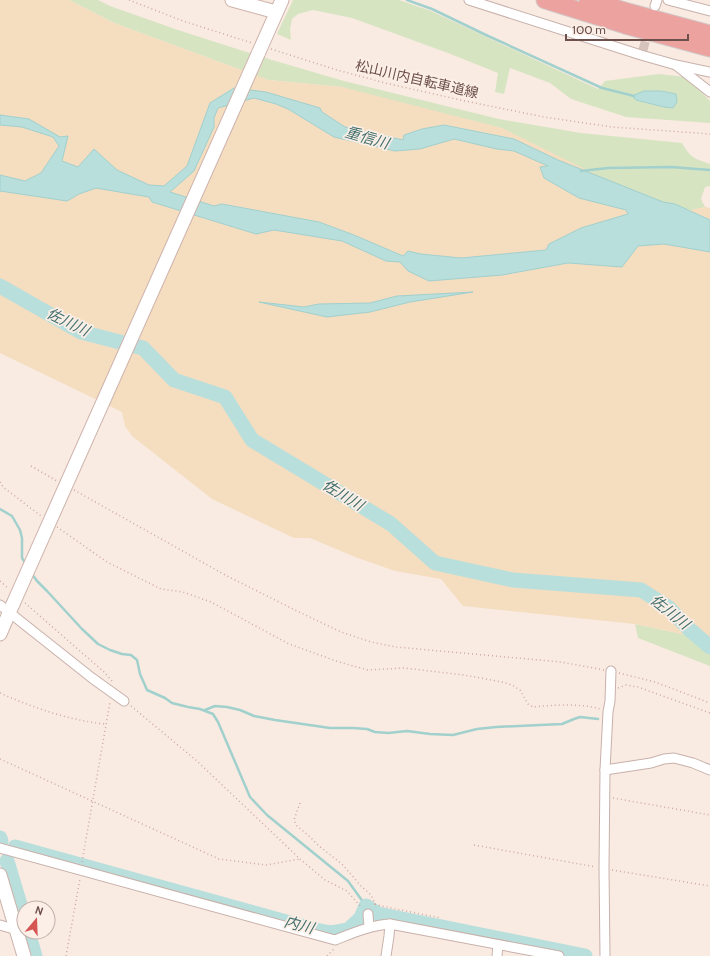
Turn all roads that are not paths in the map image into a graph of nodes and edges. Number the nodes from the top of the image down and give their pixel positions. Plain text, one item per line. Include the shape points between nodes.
1 (232, 0) edge
2 (282, 0) edge
3 (469, 0) edge
4 (545, 0) edge
5 (588, 0) edge
6 (668, 0) edge
7 (710, 11) edge
8 (276, 12) junction
9 (710, 34) edge
10 (710, 48) edge
11 (676, 65) junction
12 (710, 72) edge
13 (710, 92) edge
14 (12, 603) edge
15 (0, 634) edge
16 (611, 671) road end
17 (124, 701) road end
18 (605, 770) junction
19 (710, 770) edge
20 (0, 848) edge
21 (0, 875) edge
22 (371, 910) road end
23 (390, 924) junction
24 (0, 925) edge
25 (16, 927) edge
26 (369, 927) junction
27 (16, 930) edge
28 (20, 940) edge
29 (498, 945) junction
30 (24, 956) edge
31 (386, 956) edge
32 (497, 956) edge
33 (559, 956) edge
34 (605, 956) edge

1 - 8 street
2 - 8 street
3 - 11 street via 642,52
4 - 10 highway
5 - 9 highway
6 - 7 street
8 - 14 street, bridge
11 - 12 street
11 - 13 street
14 - 15 street
14 - 17 street via 92,678
16 - 18 street
18 - 19 street via 674,758
18 - 34 street
20 - 26 street via 82,867 335,940
21 - 25 street
22 - 26 street
23 - 26 street
23 - 29 street
23 - 31 street
24 - 27 street
28 - 30 street
29 - 32 street
29 - 33 street

